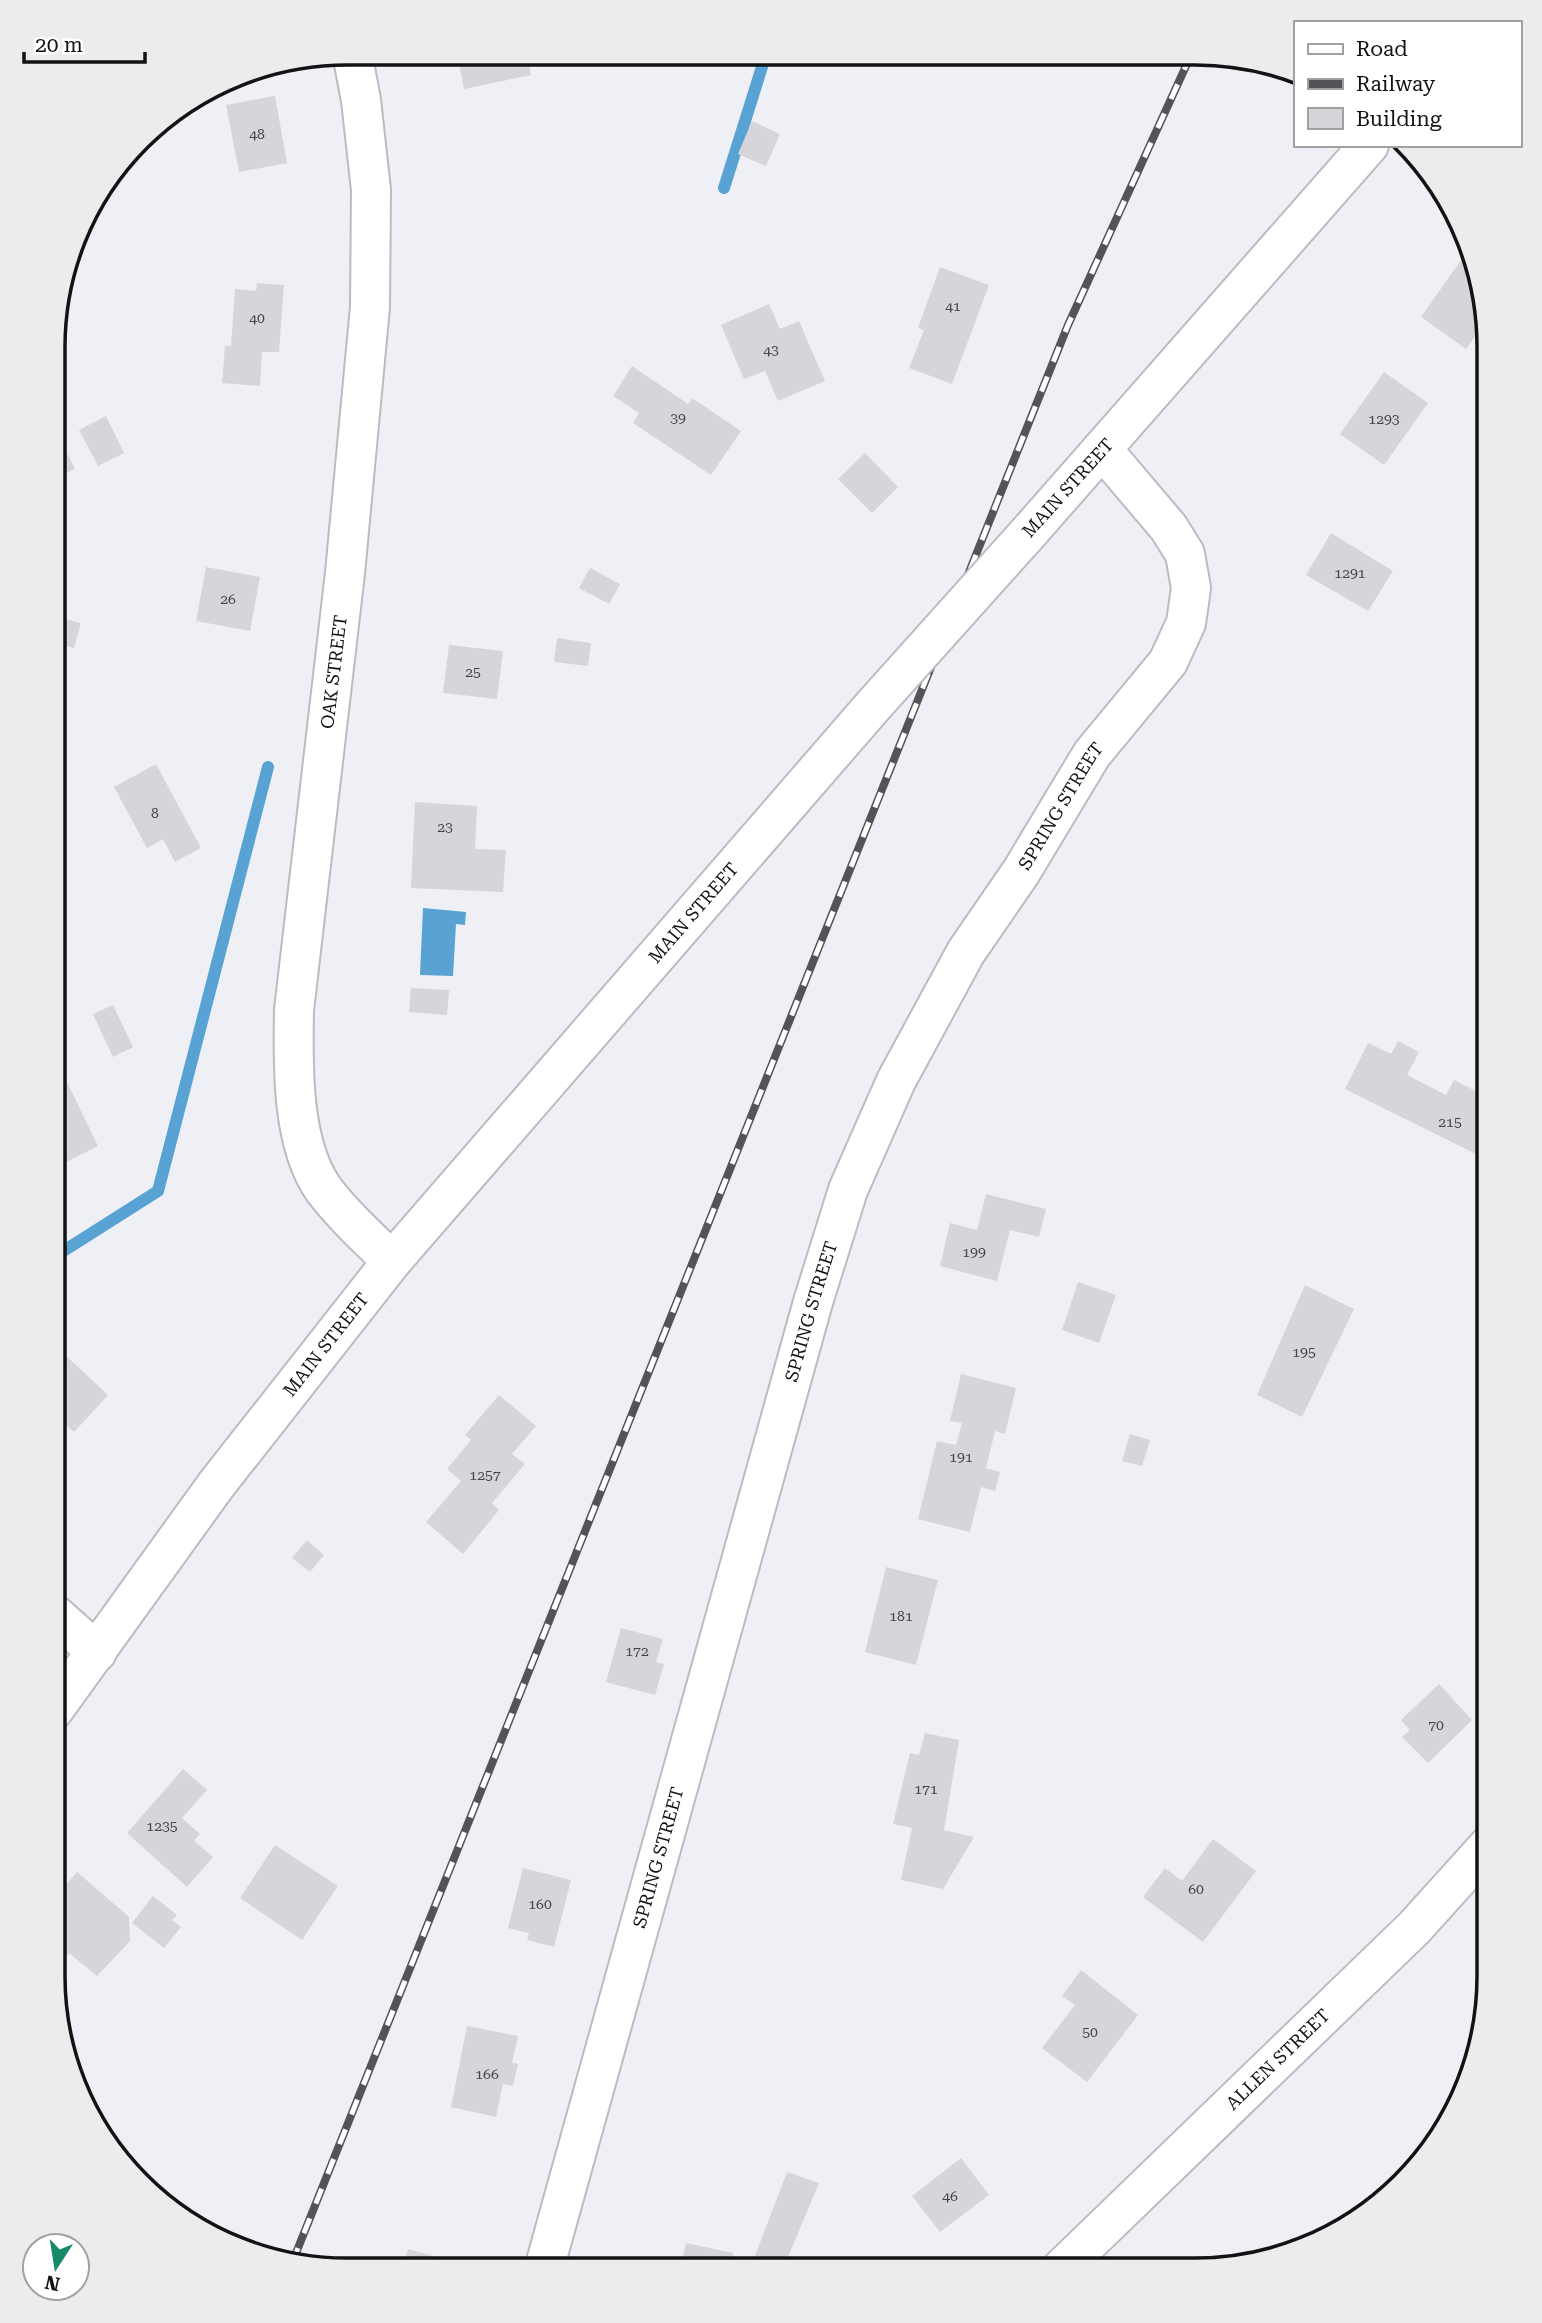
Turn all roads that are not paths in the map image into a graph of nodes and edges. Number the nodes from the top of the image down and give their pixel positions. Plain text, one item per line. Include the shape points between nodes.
1 (354, 65) edge
2 (1367, 147) edge
3 (1102, 449) junction
4 (392, 1261) junction
5 (65, 1624) edge
6 (97, 1652) junction
7 (65, 1695) edge
8 (1477, 1858) edge
9 (547, 2258) edge
10 (1072, 2258) edge

1 - 4 street, OAK STREET via 371,190 370,307 345,573 294,1010 293,1070 300,1122 318,1180
2 - 3 street, MAIN STREET
3 - 4 street, MAIN STREET, bridge
3 - 9 street, SPRING STREET via 1169,528 1185,554 1191,588 1186,622 1168,662 1092,754 967,952 896,1081 848,1191 809,1315
4 - 6 street, MAIN STREET via 216,1485
5 - 6 street
6 - 7 street, MAIN STREET
8 - 10 street, ALLEN STREET via 1414,1928

